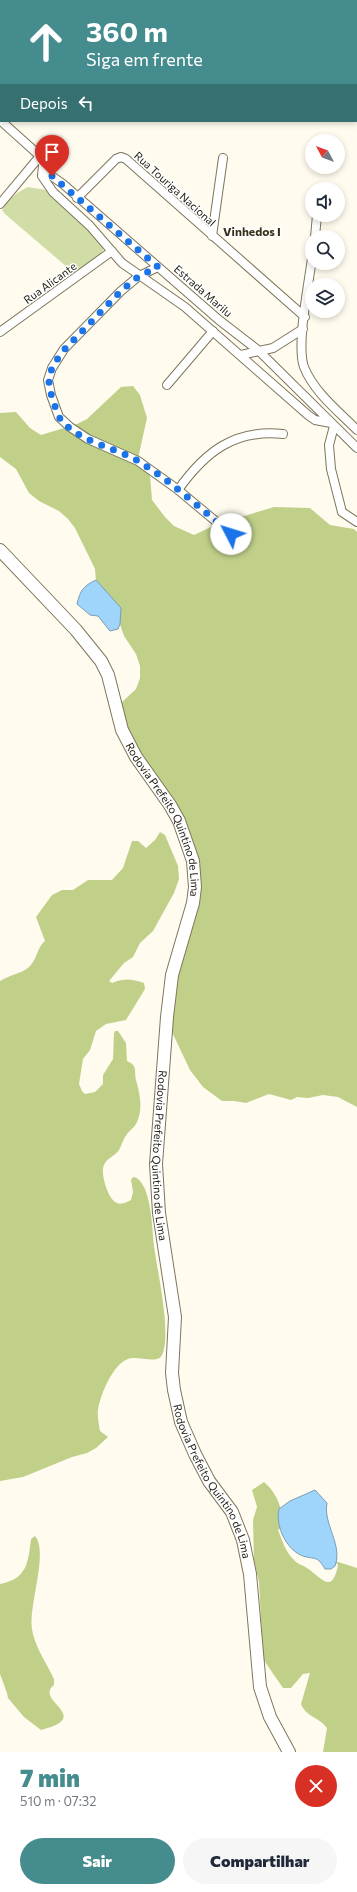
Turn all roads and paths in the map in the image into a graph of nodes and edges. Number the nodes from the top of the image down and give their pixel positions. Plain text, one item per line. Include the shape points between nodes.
1 (2, 122) edge
2 (223, 158) dead end
3 (42, 160) junction
4 (77, 198) junction
5 (0, 204) edge
6 (212, 236) junction
7 (112, 251) junction
8 (158, 267) junction
9 (139, 276) junction
10 (305, 317) joint
11 (303, 329) junction
12 (213, 331) junction
13 (0, 332) edge
14 (259, 352) junction
15 (241, 355) junction
16 (167, 384) dead end
17 (332, 425) junction
18 (357, 430) edge
19 (283, 434) dead end
20 (357, 448) edge
21 (178, 490) junction
22 (357, 522) edge
23 (231, 534) dead end
24 (0, 550) edge
25 (289, 1752) edge

1 - 3 street, Estrada Marilu
2 - 6 street
3 - 4 street, Estrada Marilu via 46,172
3 - 5 street
3 - 7 street via 42,176 53,192 90,226
4 - 6 street, Rua Touriga Nacional via 111,163 121,157
4 - 8 street, Estrada Marilu
6 - 10 street, Rua Touriga Nacional
7 - 9 street via 122,263
7 - 13 street, Rua Alicante
8 - 9 street
8 - 14 street, Estrada Marilu
9 - 12 street via 185,307
9 - 21 street via 64,350 52,368 48,380 59,417 70,427 88,439 138,461
10 - 11 street
11 - 14 street via 273,348
11 - 18 street via 304,366 327,400
12 - 15 street
12 - 16 street
14 - 15 street
14 - 17 street, Estrada Marilu
15 - 17 street via 308,415
17 - 20 street, Estrada Marilu
17 - 22 street via 329,445 331,469 342,512
19 - 21 street via 249,434 221,446 188,476
21 - 23 street
24 - 25 main road, Rodovia Prefeito Quintino de Lima via 76,630 101,661 108,675 122,730 136,757 179,821 191,855 195,887 171,988 156,1164 159,1213 175,1317 172,1373 181,1422 210,1481 232,1512 243,1540 250,1574 260,1687 270,1718

